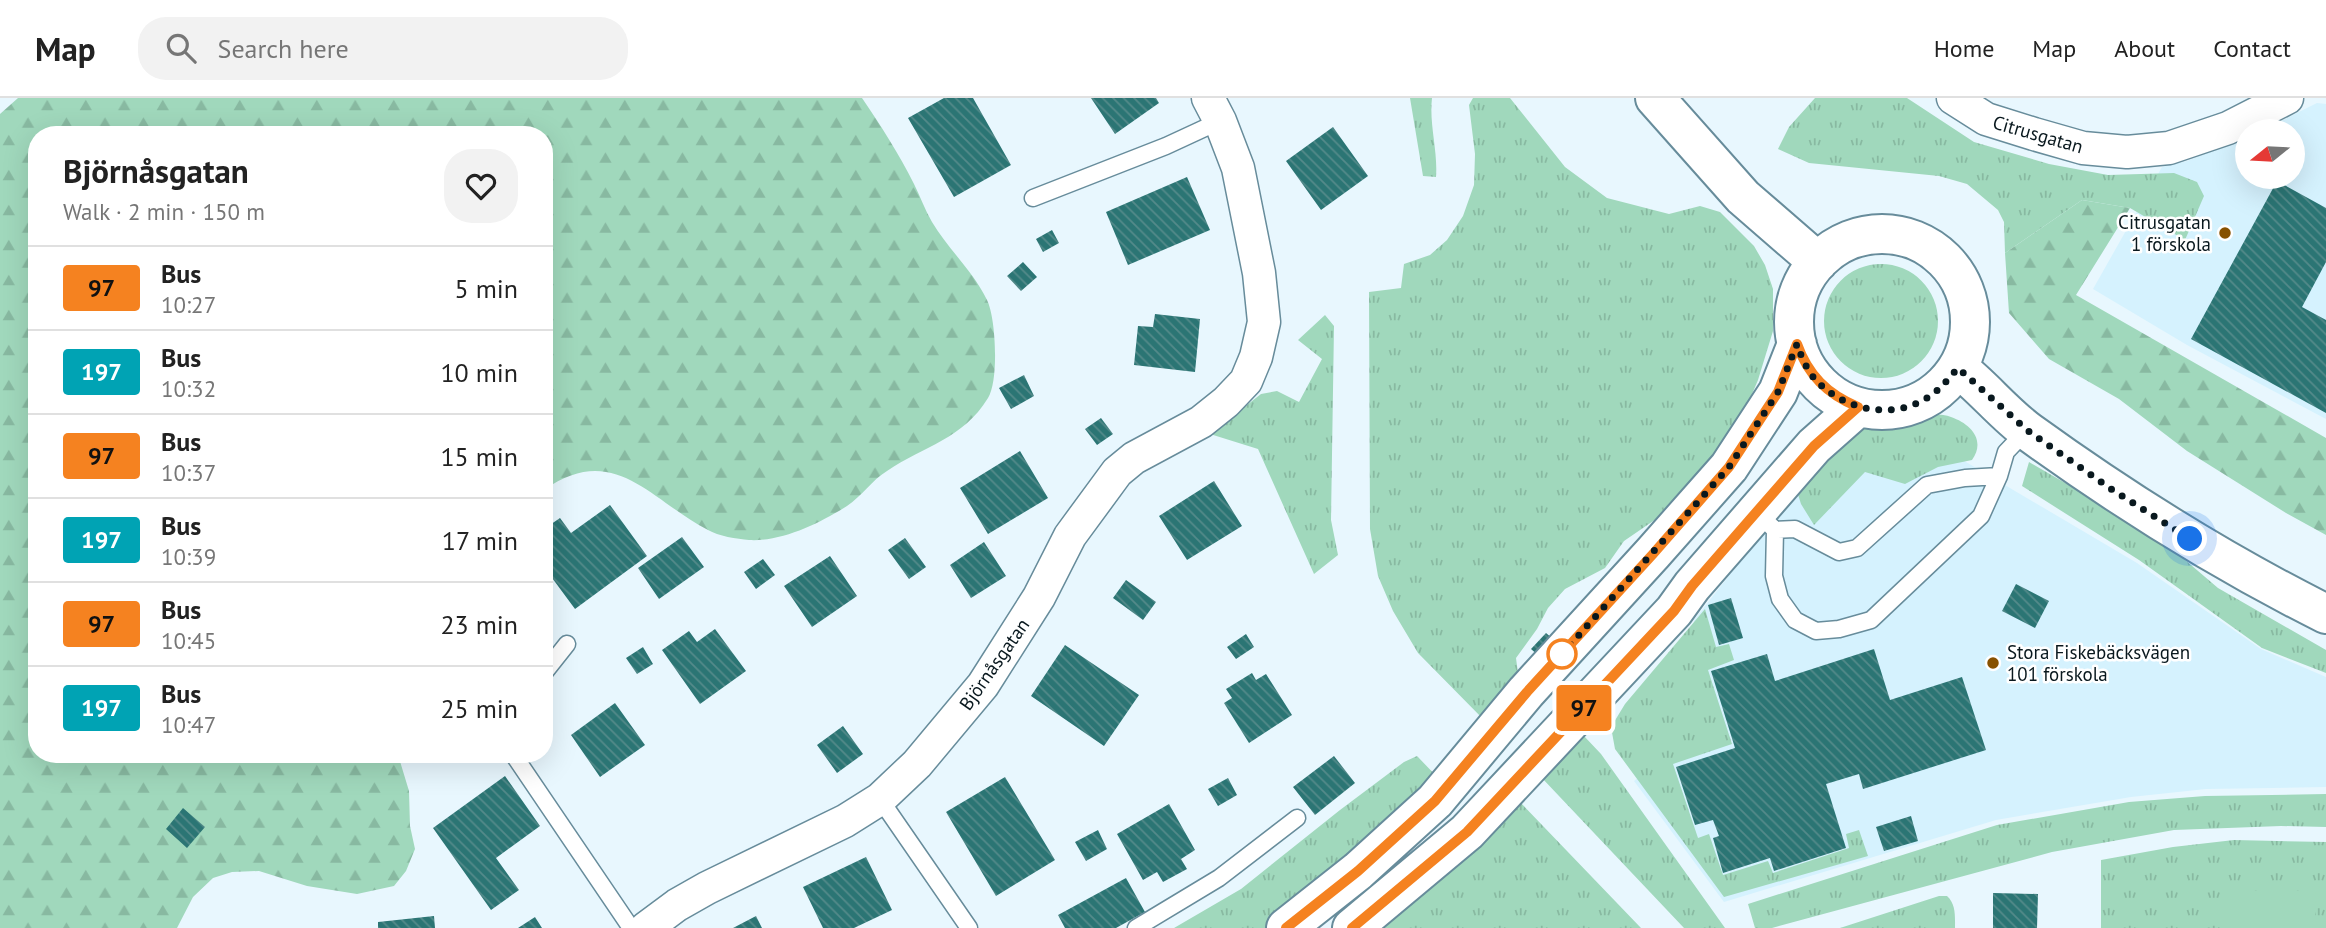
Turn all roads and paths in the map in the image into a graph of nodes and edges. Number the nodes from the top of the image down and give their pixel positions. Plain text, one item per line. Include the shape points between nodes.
1 (1655, 98) edge
2 (1953, 98) edge
3 (2287, 98) edge
4 (1214, 110) edge
5 (1033, 198) dead end
6 (1818, 262) junction
7 (1797, 344) junction
8 (1958, 368) junction
9 (1858, 407) junction
10 (2027, 430) junction
11 (1999, 476) junction
12 (1766, 521) junction
13 (2326, 614) edge
14 (567, 643) dead end
15 (553, 661) edge
16 (519, 763) edge
17 (880, 799) junction
18 (1297, 818) dead end
19 (631, 928) edge
20 (646, 928) edge
21 (969, 928) edge
22 (1136, 928) edge
23 (1286, 928) edge
24 (1352, 928) edge

1 - 6 street via 1743,197
2 - 3 street, Citrusgatan via 1986,119 2022,131 2083,148 2127,152 2169,148 2228,128
4 - 5 lane via 1167,146
4 - 17 street, Björnåsgatan via 1238,168 1260,286 1264,322 1246,381 1201,422 1117,472 1070,536 1039,597 984,685 917,764
6 - 7 street via 1796,300
6 - 8 street via 1843,243 1874,234 1906,237 1935,251 1957,275 1969,305 1969,337
7 - 9 street via 1813,377 1841,400
7 - 23 street via 1778,392 1729,467 1653,554 1435,801
8 - 9 street via 1943,386 1903,408
8 - 10 street
9 - 12 street via 1814,446
10 - 11 lane via 2006,452
10 - 13 street via 2210,552
11 - 12 lane via 1927,485 1857,548 1839,552 1794,529
11 - 12 lane via 1981,516 1871,620 1839,629 1816,631 1795,620 1780,599
12 - 24 street via 1692,586 1674,611 1467,832
14 - 15 lane
16 - 19 lane
17 - 20 street, Björnåsgatan via 845,821 707,888
17 - 21 lane
18 - 22 lane via 1219,878

